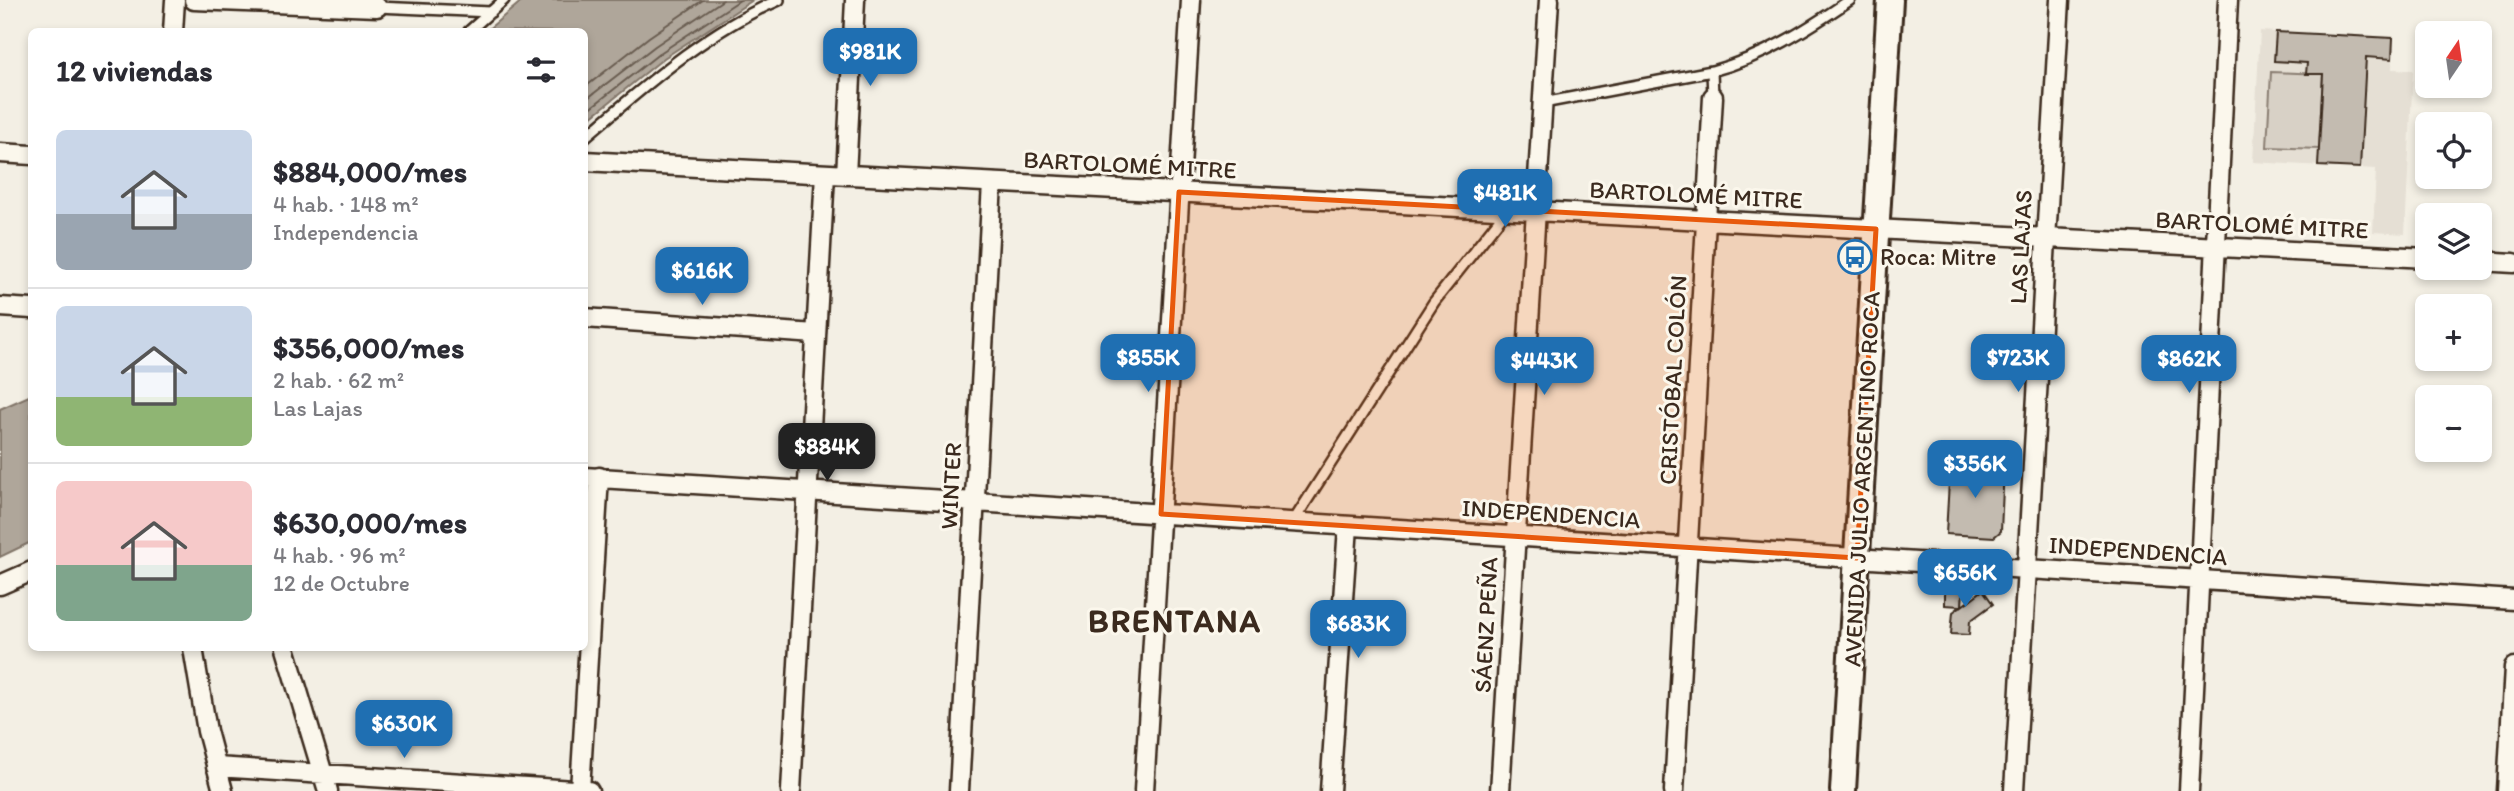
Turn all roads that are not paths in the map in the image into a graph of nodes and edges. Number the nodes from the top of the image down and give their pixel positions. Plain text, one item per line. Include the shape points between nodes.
1 (175, 0) edge
2 (194, 0) edge
3 (504, 0) edge
4 (779, 0) edge
5 (855, 0) edge
6 (1191, 0) edge
7 (1549, 0) edge
8 (1850, 0) edge
9 (1890, 0) edge
10 (2060, 0) edge
11 (2228, 0) edge
12 (377, 7) joint
13 (491, 12) junction
14 (173, 28) edge
15 (473, 28) edge
16 (1712, 71) junction
17 (1713, 97) joint
18 (1543, 103) junction
19 (588, 135) edge
20 (0, 153) edge
21 (28, 155) edge
22 (588, 161) edge
23 (825, 174) junction
24 (846, 175) junction
25 (992, 183) junction
26 (1179, 192) junction
27 (1507, 210) junction
28 (1536, 211) junction
29 (1706, 220) junction
30 (1876, 229) junction
31 (2046, 238) junction
32 (2216, 247) junction
33 (2415, 257) edge
34 (2492, 262) edge
35 (2514, 263) edge
36 (0, 307) edge
37 (28, 309) edge
38 (588, 318) edge
39 (816, 334) junction
40 (592, 477) edge
41 (807, 491) junction
42 (975, 502) junction
43 (1161, 514) junction
44 (1293, 522) junction
45 (1348, 526) junction
46 (1516, 536) junction
47 (1688, 547) junction
48 (1857, 558) junction
49 (2027, 569) junction
50 (28, 573) edge
51 (2199, 580) junction
52 (588, 581) edge
53 (0, 586) edge
54 (2514, 600) edge
55 (194, 651) edge
56 (286, 651) edge
57 (585, 651) edge
58 (2514, 667) edge
59 (216, 767) junction
60 (325, 782) edge
61 (580, 790) edge
62 (223, 791) edge
63 (589, 791) edge
64 (791, 791) edge
65 (959, 791) edge
66 (1144, 791) edge
67 (1330, 791) edge
68 (1500, 791) edge
69 (1674, 791) edge
70 (1843, 791) edge
71 (2014, 791) edge
72 (2189, 791) edge
73 (2507, 791) edge

1 - 14 street
2 - 12 street
3 - 13 lane
4 - 19 lane via 679,61
5 - 24 street
6 - 26 street
7 - 18 street, SÁENZ PEÑA
8 - 16 lane via 1781,45
9 - 30 main road, AVENIDA JULIO ARGENTINO ROCA
10 - 31 street, LAS LAJAS
11 - 32 street
12 - 13 lane
13 - 15 lane
16 - 17 lane
16 - 18 lane
17 - 29 street, CRISTÓBAL COLÓN
18 - 28 street, SÁENZ PEÑA
20 - 21 street
22 - 23 street, BARTOLOMÉ MITRE
23 - 24 street, BARTOLOMÉ MITRE
23 - 39 street
24 - 25 street, BARTOLOMÉ MITRE
25 - 26 street, BARTOLOMÉ MITRE
25 - 42 street, WINTER
26 - 27 street, BARTOLOMÉ MITRE
26 - 43 street
27 - 28 street, BARTOLOMÉ MITRE
27 - 44 lane via 1434,302
28 - 29 street, BARTOLOMÉ MITRE
28 - 46 street, SÁENZ PEÑA
29 - 30 street, BARTOLOMÉ MITRE
29 - 47 street, CRISTÓBAL COLÓN
30 - 31 street, BARTOLOMÉ MITRE
30 - 48 main road, AVENIDA JULIO ARGENTINO ROCA
31 - 32 street, BARTOLOMÉ MITRE
31 - 49 street, LAS LAJAS
32 - 33 street, BARTOLOMÉ MITRE
32 - 51 street
34 - 35 street
36 - 37 street
38 - 39 street
39 - 41 street
40 - 41 street, INDEPENDENCIA
40 - 52 street
41 - 42 street, INDEPENDENCIA
41 - 64 street
42 - 43 street, INDEPENDENCIA
42 - 65 street, WINTER
43 - 44 street, INDEPENDENCIA
43 - 66 street
44 - 45 street, INDEPENDENCIA
45 - 46 street, INDEPENDENCIA
45 - 67 street
46 - 47 street, INDEPENDENCIA
46 - 68 street, SÁENZ PEÑA
47 - 48 street, INDEPENDENCIA
47 - 69 street, CRISTÓBAL COLÓN
48 - 49 street, INDEPENDENCIA
48 - 70 main road, AVENIDA JULIO ARGENTINO ROCA
49 - 51 street, INDEPENDENCIA
49 - 71 street, LAS LAJAS
50 - 53 street
51 - 54 street, INDEPENDENCIA
51 - 72 street
55 - 59 street
56 - 60 street
57 - 61 street
58 - 73 street
59 - 60 street
59 - 62 street
60 - 61 street
61 - 63 street

